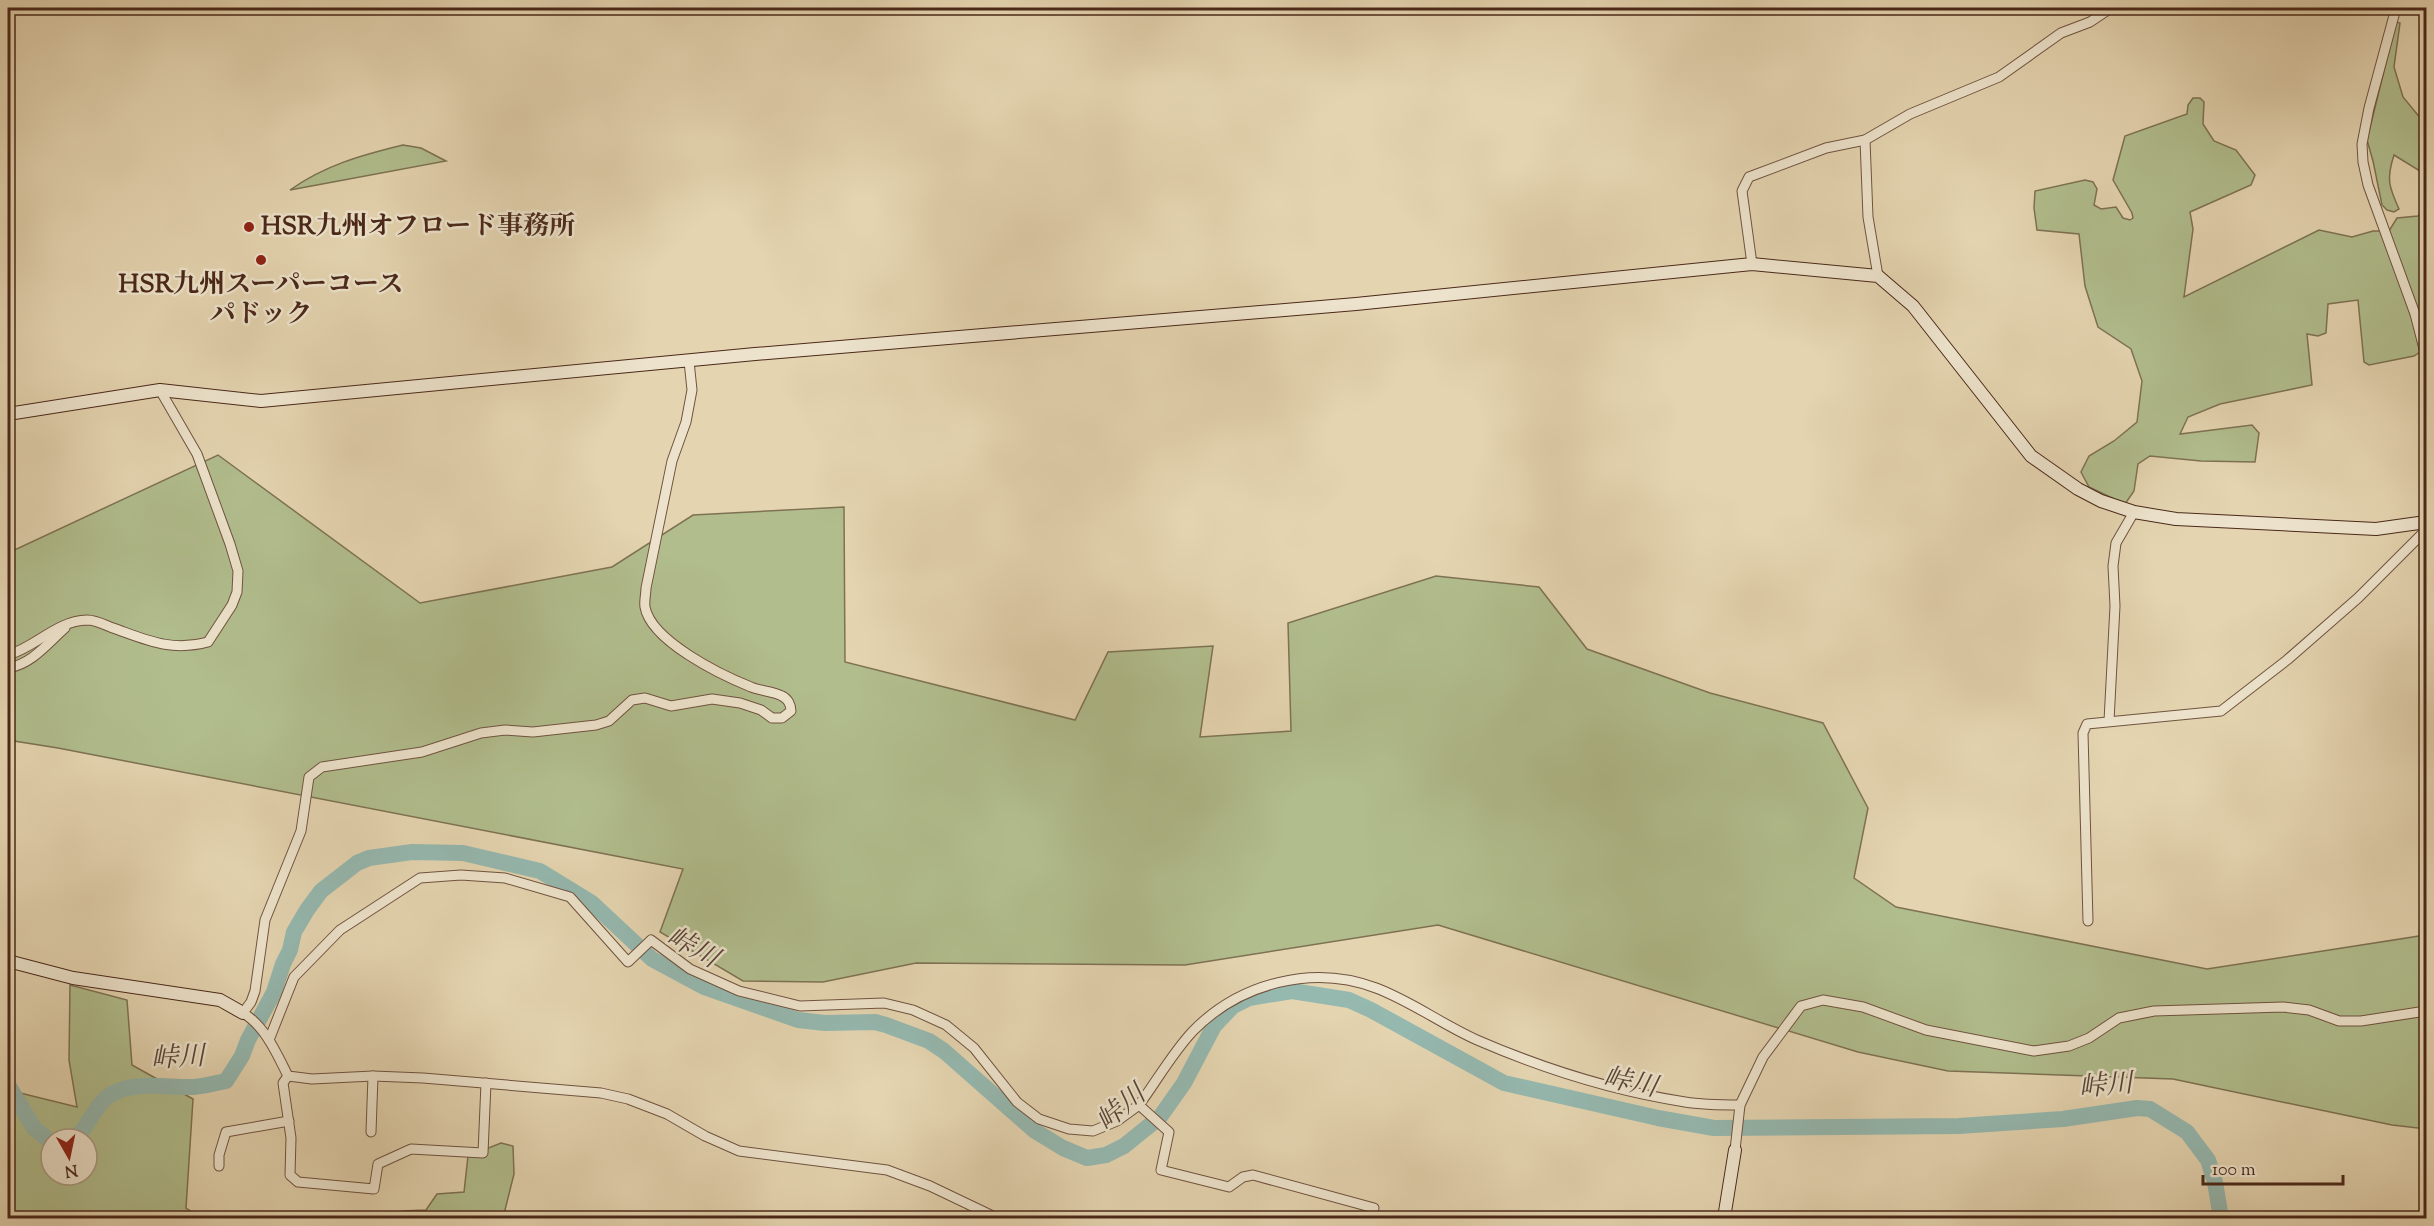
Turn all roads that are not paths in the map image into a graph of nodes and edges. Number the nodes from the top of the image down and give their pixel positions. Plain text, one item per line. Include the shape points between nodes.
1 (2111, 8) edge
2 (2397, 8) edge
3 (1865, 140) junction
4 (1752, 264) junction
5 (1878, 276) junction
6 (2427, 356) edge
7 (688, 361) junction
8 (160, 390) junction
9 (8, 414) edge
10 (2134, 512) junction
11 (2427, 522) edge
12 (2427, 530) edge
13 (73, 621) junction
14 (8, 655) edge
15 (8, 668) edge
16 (2109, 721) junction
17 (2088, 921) dead end
18 (8, 961) edge
19 (2427, 1011) edge
20 (247, 1015) junction
21 (269, 1040) junction
22 (288, 1076) junction
23 (373, 1076) junction
24 (486, 1083) junction
25 (1139, 1105) junction
26 (1740, 1106) junction
27 (289, 1121) junction
28 (371, 1132) dead end
29 (1735, 1150) joint
30 (219, 1166) dead end
31 (1374, 1208) dead end
32 (997, 1218) edge
33 (1724, 1218) edge

1 - 3 street via 2090,22 2061,33 1999,77 1910,114
2 - 6 street via 2369,108 2362,153 2368,185
3 - 4 street via 1826,148 1749,177 1742,190
3 - 5 street via 1868,217
4 - 5 street
4 - 7 street via 1356,304
5 - 10 street via 1913,306 2031,456 2078,489
7 - 8 street via 261,400
7 - 20 street via 692,390 686,422 672,460 645,607 652,622 681,650 727,677 783,696 791,711 782,718 772,718 740,702 712,699 671,706 645,698 632,700 609,720 596,725 481,733 422,752 322,767 309,777 301,831 265,920 255,991
8 - 9 street
8 - 13 street via 197,454 230,544 238,572 237,592 207,642 189,647 159,644 91,620
10 - 11 street via 2176,519 2376,529
10 - 16 street via 2116,543 2113,566 2115,606
12 - 16 street via 2358,598 2221,711
13 - 14 street via 23,651
13 - 15 street via 22,665
16 - 17 street via 2088,724 2083,733
18 - 20 street via 73,978 220,1000
19 - 26 street via 2361,1021 2340,1021 2309,1010 2283,1007 2154,1011 2119,1018 2069,1046 2034,1051 1926,1030 1863,1007 1823,1000 1801,1006 1773,1042
20 - 21 street
21 - 22 street
21 - 25 street via 294,976 340,930 420,878 494,877 570,897 628,962 651,940 690,969 739,991 800,1006 884,1003 913,1010 946,1026 974,1048 1017,1102 1039,1119 1069,1129 1093,1131 1117,1121
22 - 23 street
22 - 27 street via 283,1083
23 - 24 street
23 - 28 street
24 - 27 street via 483,1153 411,1149 378,1164 374,1189 298,1182 290,1175
24 - 32 street via 628,1099 739,1151 887,1170
25 - 26 street via 1192,1032 1235,998 1306,976 1350,979 1379,988 1460,1032 1549,1069 1687,1103
25 - 31 street via 1169,1132 1161,1170 1228,1187 1253,1175
26 - 29 street
27 - 30 street via 226,1132
29 - 33 street

